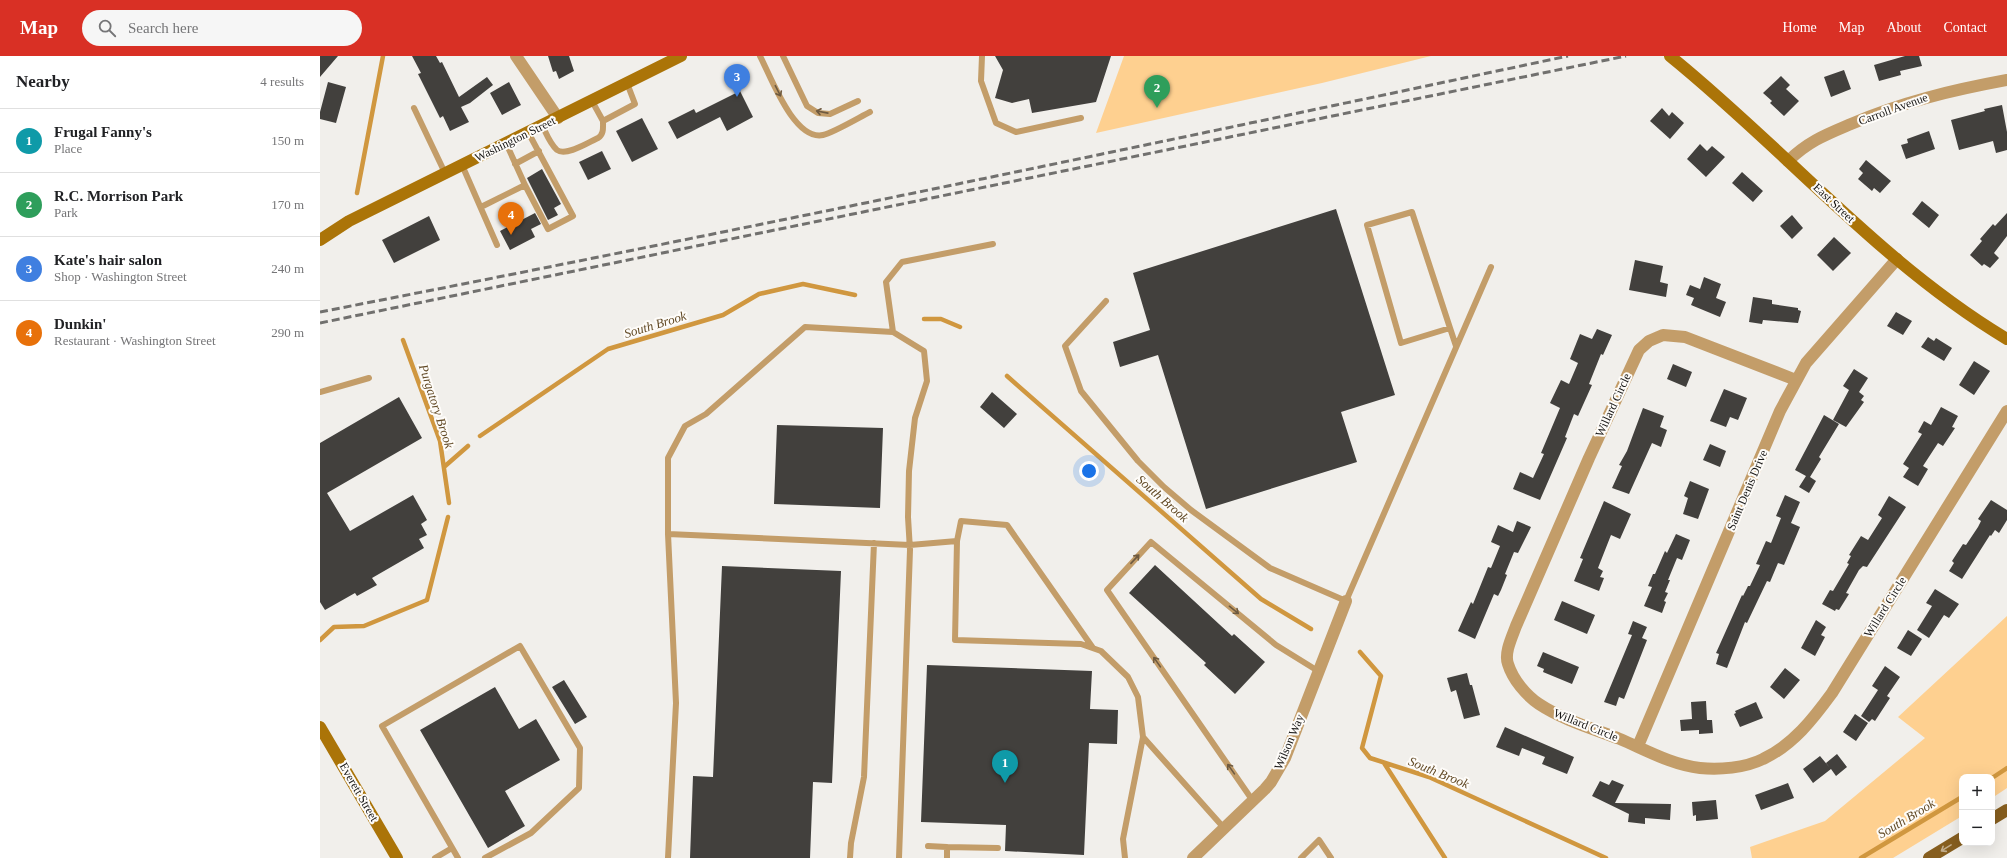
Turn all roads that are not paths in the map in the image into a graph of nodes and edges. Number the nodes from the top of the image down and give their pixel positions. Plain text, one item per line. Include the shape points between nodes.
1 (516, 56) edge
2 (681, 56) edge
3 (760, 56) edge
4 (783, 56) edge
5 (982, 56) edge
6 (1670, 56) edge
7 (2007, 80) edge
8 (627, 83) junction
9 (592, 101) junction
10 (858, 101) dead end
11 (414, 108) dead end
12 (870, 112) dead end
13 (558, 118) junction
14 (1081, 118) dead end
15 (603, 121) junction
16 (542, 126) junction
17 (528, 132) junction
18 (506, 143) junction
19 (538, 151) junction
20 (1788, 161) junction
21 (515, 164) junction
22 (462, 165) junction
23 (445, 173) junction
24 (525, 185) junction
25 (481, 207) junction
26 (348, 221) junction
27 (320, 229) edge
28 (320, 240) edge
29 (993, 244) dead end
30 (497, 245) dead end
31 (1897, 259) junction
32 (1491, 267) dead end
33 (1106, 301) dead end
34 (1450, 328) junction
35 (893, 332) junction
36 (2007, 339) edge
37 (1456, 346) junction
38 (369, 378) dead end
39 (1796, 380) junction
40 (320, 392) edge
41 (2007, 411) edge
42 (668, 534) junction
43 (956, 541) junction
44 (874, 543) junction
45 (910, 544) junction
46 (1346, 601) junction
47 (1093, 648) junction
48 (1318, 671) junction
49 (320, 727) edge
50 (1143, 737) junction
51 (1638, 746) junction
52 (1253, 801) junction
53 (2007, 810) edge
54 (1995, 817) edge
55 (1224, 828) junction
56 (1959, 840) edge
57 (928, 846) dead end
58 (947, 847) junction
59 (452, 848) junction
60 (998, 848) dead end
61 (397, 858) edge
62 (435, 858) edge
63 (458, 858) edge
64 (485, 858) edge
65 (668, 858) edge
66 (850, 858) edge
67 (899, 858) edge
68 (947, 858) edge
69 (1125, 858) edge
70 (1193, 858) edge
71 (1301, 858) edge
72 (1331, 858) edge
73 (1929, 858) edge

1 - 13 street
2 - 8 main road, Washington Street
3 -> 12 lane via 790,116 807,133 823,135
10 -> 4 lane via 830,114 818,113 807,106
5 - 14 lane via 981,81 996,123 1016,132
6 - 20 main road, East Street
7 - 20 street, Carroll Avenue via 1936,94 1888,109 1812,141
8 - 9 main road, Washington Street
8 - 15 lane via 635,104
9 - 13 main road, Washington Street
9 - 15 lane
11 - 23 lane
13 - 16 main road, Washington Street
15 - 16 lane via 602,135 598,138 571,151 561,152
16 - 17 main road, Washington Street
17 - 18 main road, Washington Street
17 - 19 lane
18 - 21 lane
18 - 22 main road, Washington Street
19 - 21 lane
19 - 24 lane via 573,216 548,229
20 - 31 main road, East Street
21 - 24 lane
22 - 23 main road, Washington Street
22 - 25 lane
23 - 26 main road, Washington Street
24 - 25 lane
25 - 30 lane
26 - 27 main road, Washington Street
26 - 28 main road, Washington Street
29 - 35 lane via 902,262 886,282
31 - 36 main road, East Street via 1953,303
31 - 39 street, Saint Denis Drive via 1806,363
32 - 37 lane
33 - 46 lane via 1065,346 1081,391 1138,461 1191,510 1270,568
34 - 34 lane via 1412,212 1367,225 1401,343
34 - 37 lane
35 - 42 lane via 805,327 706,414 685,426 668,458
35 - 45 lane via 924,351 927,381 915,418 911,447 908,517
37 - 46 lane
38 - 40 lane
39 - 51 street, Saint Denis Drive via 1780,411
39 - 51 street, Willard Circle via 1685,337 1664,335 1649,341 1639,350 1588,458 1522,612 1507,663 1525,693 1554,713
41 - 51 street, Willard Circle via 1840,681 1812,720 1791,742 1762,760 1733,767 1700,768 1677,764
42 - 44 lane
42 - 65 lane via 676,703
43 - 45 lane
43 - 47 lane via 961,521 1007,525
43 - 47 lane via 955,640 1081,644
44 - 45 lane
44 - 66 lane via 864,777
45 - 67 lane
46 - 48 street, Wilson Way
47 - 50 lane via 1101,650 1128,677 1138,697
48 - 52 street, Wilson Way via 1285,758 1271,782
52 -> 48 lane via 1107,590 1151,542 1276,645
49 - 61 main road, Everett Street
50 - 55 lane
50 - 69 lane via 1123,839
52 - 55 street, Wilson Way
53 - 54 main road
55 - 70 street, Wilson Way
56 -> 73 main road
57 - 58 lane
58 - 60 lane
58 - 68 lane
59 - 62 lane
59 - 63 lane
59 - 64 lane via 382,726 520,646 580,748 579,788 531,833
71 - 72 lane via 1318,840

